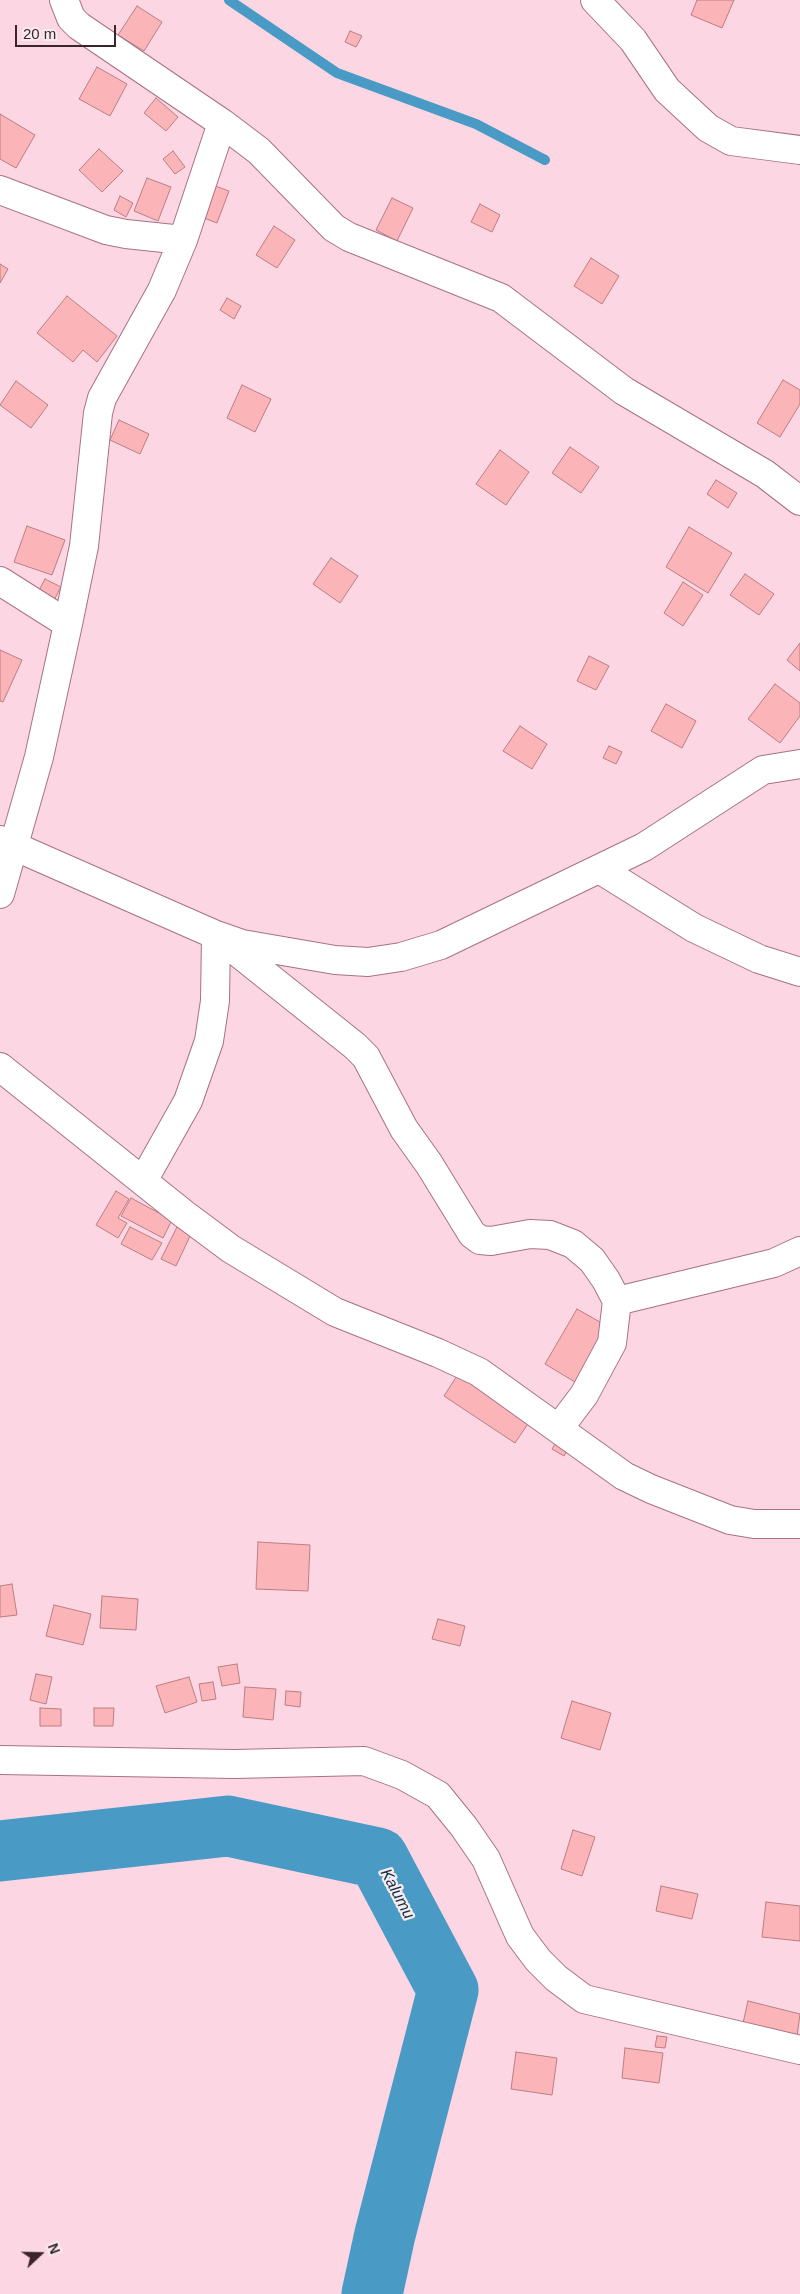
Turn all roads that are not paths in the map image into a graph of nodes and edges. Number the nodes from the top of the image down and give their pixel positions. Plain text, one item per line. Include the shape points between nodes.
1 (64, 0) edge
2 (595, 0) edge
3 (222, 122) junction
4 (800, 150) edge
5 (0, 190) edge
6 (183, 240) junction
7 (800, 501) edge
8 (0, 581) edge
9 (68, 624) junction
10 (800, 764) edge
11 (6, 843) edge
12 (601, 870) junction
13 (0, 894) edge
14 (216, 935) junction
15 (800, 972) edge
16 (0, 1067) edge
17 (143, 1182) junction
18 (800, 1251) edge
19 (617, 1301) junction
20 (559, 1428) junction
21 (800, 1524) edge
22 (0, 1760) edge
23 (800, 2050) edge

1 - 3 street via 71,18 80,26
2 - 4 street via 633,40 667,90 708,128 731,141
3 - 6 street
3 - 7 street via 260,151 334,228 500,298 624,391 765,474
5 - 6 street via 106,230
6 - 9 street via 162,290 102,398 84,546
8 - 9 street
9 - 11 street via 39,758
10 - 12 street via 763,770 644,847
11 - 13 street
11 - 14 street
12 - 14 street via 441,945 401,957 368,962 335,960 242,944
12 - 15 street via 694,928 759,959
14 - 17 street via 215,1001 209,1041 188,1101
14 - 19 street via 366,1057 404,1129 472,1234 480,1240 491,1241 530,1234 550,1235 572,1244 592,1260
16 - 17 street
17 - 20 street via 231,1248 335,1312 478,1372
18 - 19 street via 774,1263
19 - 20 street via 612,1343 584,1395
20 - 21 street via 624,1476 680,1502 730,1520 754,1524
22 - 23 street via 235,1764 364,1761 402,1775 438,1795 486,1859 520,1936 556,1978 584,1999

